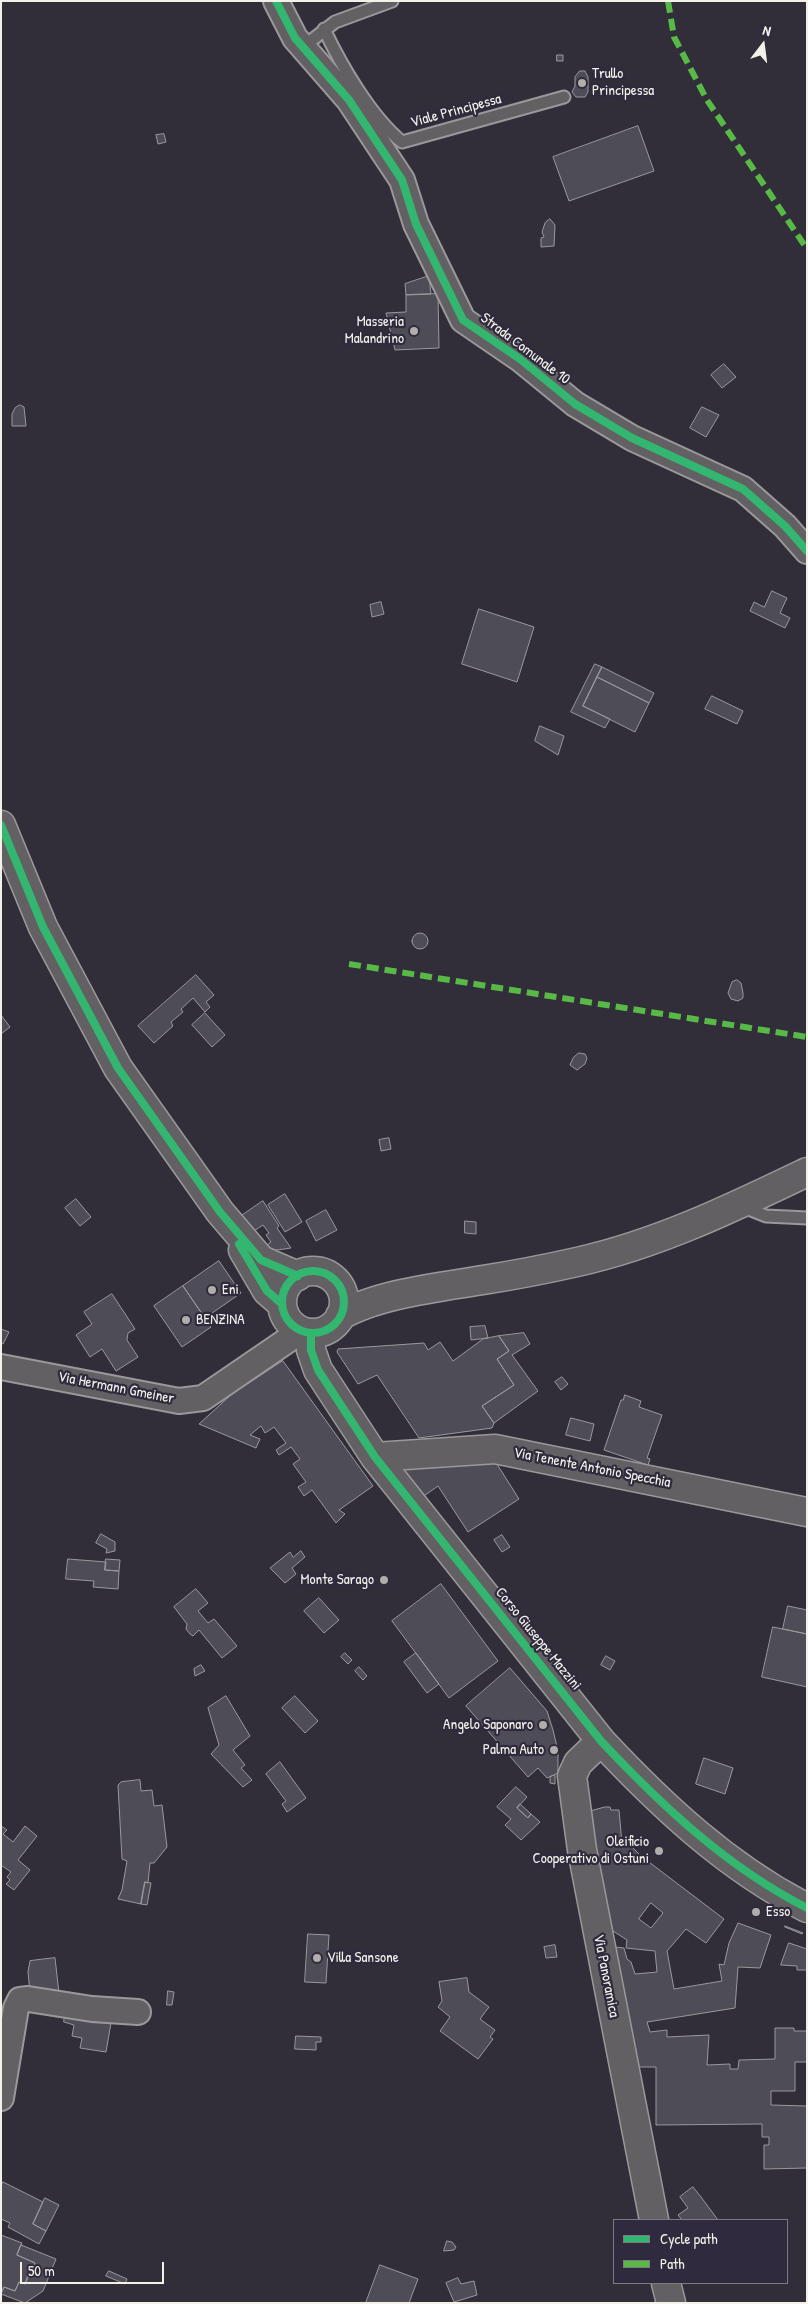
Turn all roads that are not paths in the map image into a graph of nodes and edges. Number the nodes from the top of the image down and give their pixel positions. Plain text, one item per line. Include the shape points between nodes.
1 (276, 1) edge
2 (392, 1) edge
3 (324, 29) junction
4 (303, 46) junction
5 (564, 97) dead end
6 (807, 551) edge
7 (1, 825) edge
8 (807, 1172) edge
9 (737, 1205) junction
10 (220, 1212) junction
11 (807, 1218) edge
12 (298, 1276) junction
13 (337, 1283) junction
14 (414, 1291) junction
15 (282, 1304) junction
16 (320, 1328) junction
17 (1, 1366) edge
18 (375, 1457) junction
19 (807, 1512) edge
20 (601, 1740) junction
21 (807, 1908) edge
22 (138, 2012) dead end
23 (1, 2098) edge
24 (654, 2219) edge
25 (666, 2284) edge
26 (671, 2303) edge

1 - 4 street, Strada Comunale 10 via 295,38
2 - 3 lane
3 - 4 lane
3 - 5 lane, Viale Principessa via 367,102 387,130 402,142
4 - 6 street, Strada Comunale 10 via 349,100 402,180 416,224 462,320 520,359 575,404 632,438 743,489 786,526
7 - 10 main road via 43,927 118,1068
8 - 9 main road
9 - 11 lane via 766,1216
9 - 14 main road via 654,1242 500,1278
10 - 12 main road via 261,1260
10 - 15 main road via 267,1292
12 - 13 main road via 320,1272
12 - 15 main road via 285,1290
13 - 14 main road via 368,1291
13 - 16 main road via 343,1296
14 - 16 main road via 351,1310
15 - 16 main road via 286,1317
16 - 17 street, Via Hermann Gmeiner via 203,1398 179,1401
16 - 18 main road, Corso Giuseppe Mazzini via 327,1385
18 - 19 main road, Via Tenente Antonio Specchia via 495,1449
18 - 20 main road, Corso Giuseppe Mazzini
20 - 21 main road, Corso Giuseppe Mazzini via 640,1782 704,1841 761,1882
20 - 24 main road, Via Panoramica via 578,1763 572,1776 582,1850
22 - 23 street via 20,2000
25 - 26 main road

